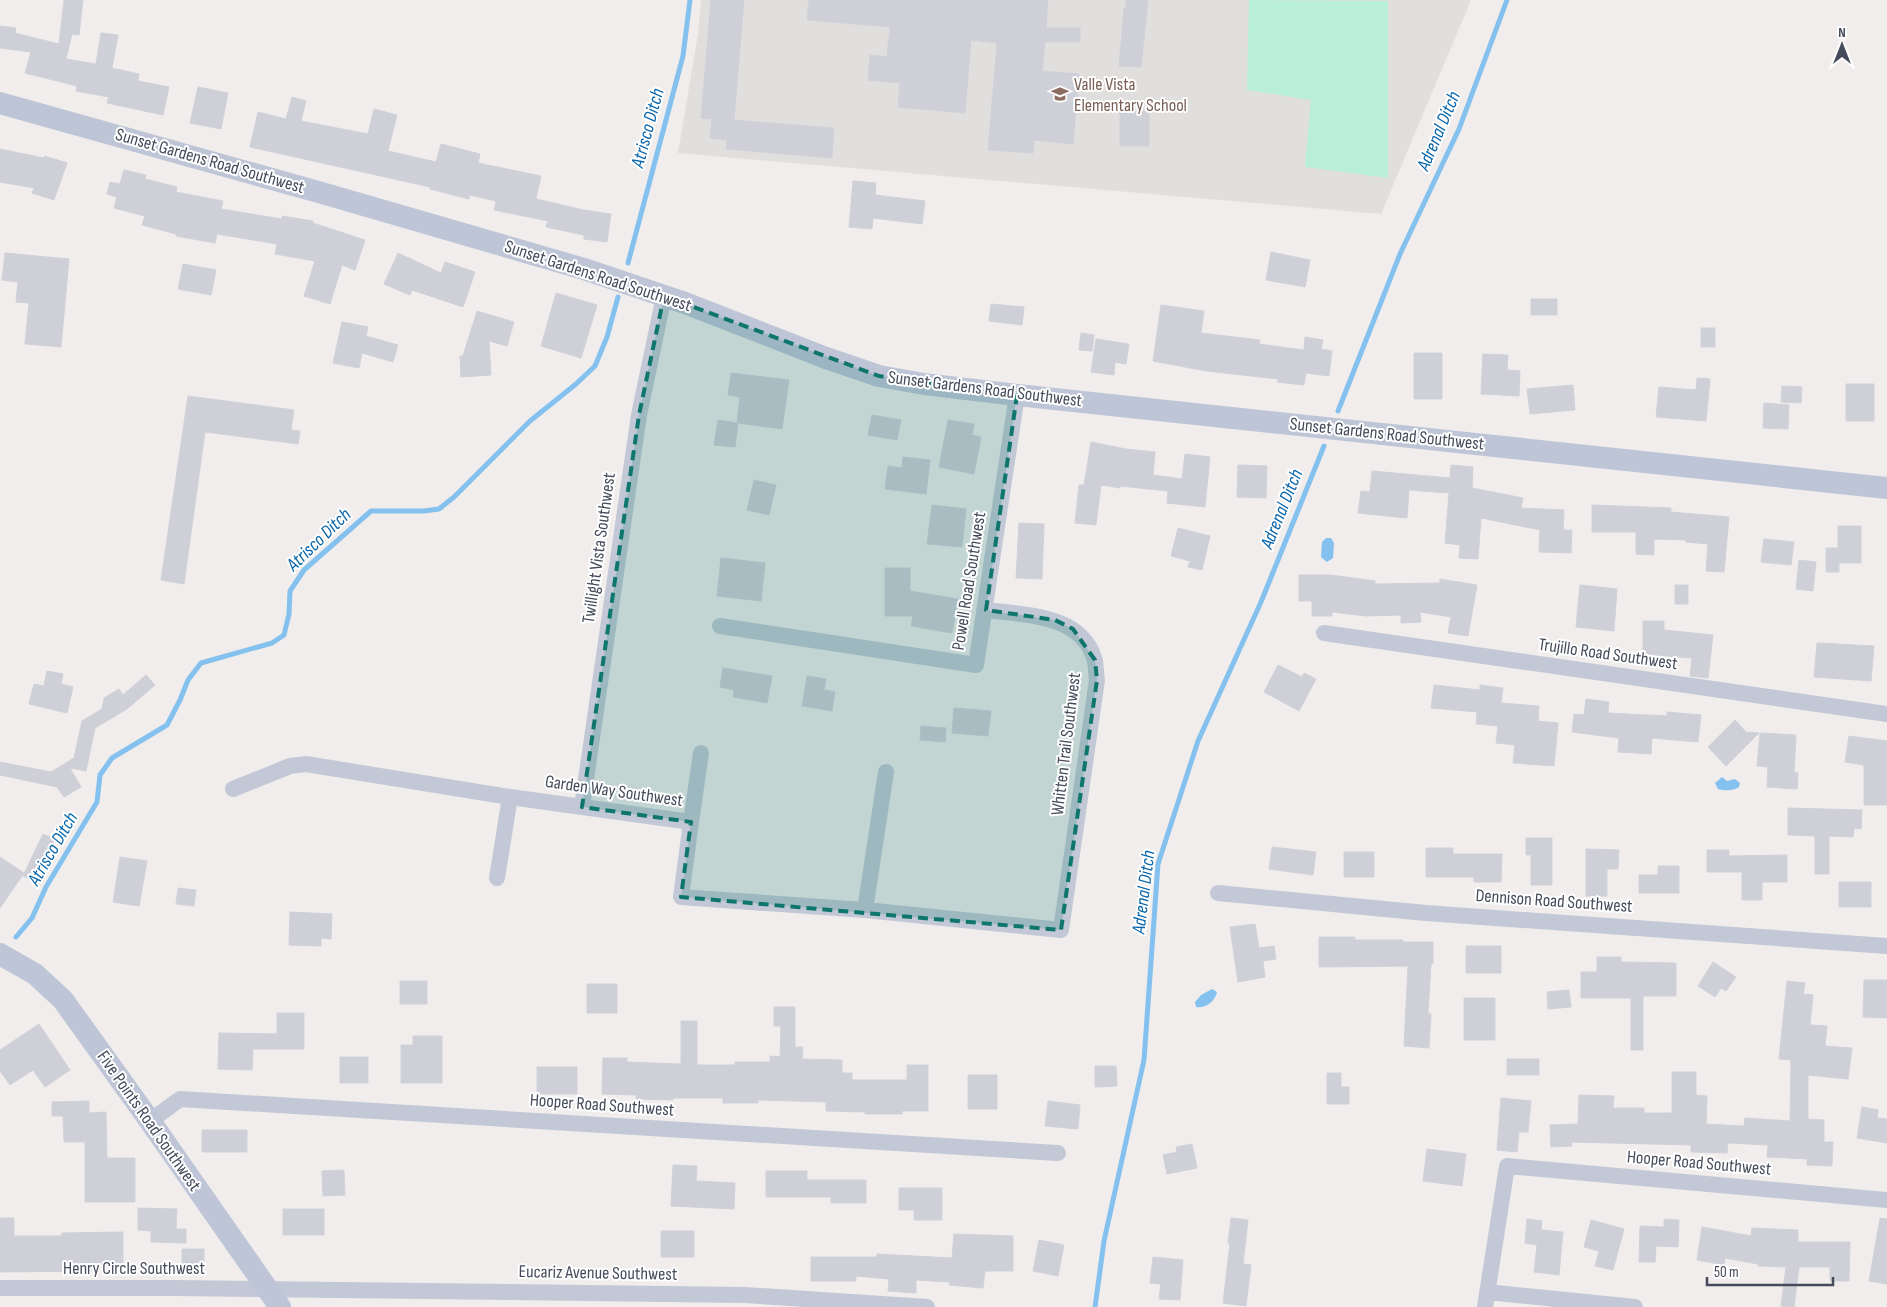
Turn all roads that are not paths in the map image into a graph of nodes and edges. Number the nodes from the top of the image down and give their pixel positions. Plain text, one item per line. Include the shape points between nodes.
1 (0, 103) edge
2 (659, 294) junction
3 (1017, 395) junction
4 (1887, 488) edge
5 (986, 610) junction
6 (720, 626) dead end
7 (1324, 633) dead end
8 (1887, 714) edge
9 (701, 753) dead end
10 (886, 772) dead end
11 (233, 789) dead end
12 (510, 797) junction
13 (582, 808) junction
14 (691, 822) junction
15 (497, 878) dead end
16 (1218, 893) dead end
17 (865, 910) junction
18 (1062, 930) joint
19 (1887, 946) edge
20 (0, 954) edge
21 (150, 1121) junction
22 (1058, 1153) dead end
23 (1887, 1200) edge
24 (0, 1288) edge
25 (744, 1295) junction
26 (274, 1299) edge
27 (1486, 1299) edge
28 (756, 1307) edge
29 (928, 1307) edge
30 (1635, 1307) edge

1 - 2 street, Sunset Gardens Road Southwest via 322,193
2 - 3 street, Sunset Gardens Road Southwest via 880,376
2 - 13 street, Twillight Vista Southwest via 638,415
3 - 4 street, Sunset Gardens Road Southwest
3 - 5 street, Powell Road Southwest
5 - 6 street, Powell Road Southwest via 976,665
5 - 18 street, Whitten Trail Southwest via 1055,620 1073,629 1086,643 1094,660 1097,680
7 - 8 street, Trujillo Road Southwest
9 - 14 street
10 - 17 street
11 - 12 street, Garden Way Southwest via 290,766 306,764
12 - 13 street, Garden Way Southwest
12 - 15 street
13 - 14 street, Garden Way Southwest
14 - 17 street, Garden Way Southwest via 681,896
16 - 19 street, Dennison Road Southwest via 1426,913
17 - 18 street, Garden Way Southwest
20 - 21 street, Five Points Road Southwest via 34,974 62,1000
21 - 22 street, Hooper Road Southwest via 180,1099
21 - 26 street, Five Points Road Southwest
23 - 27 street, Hooper Road Southwest via 1507,1166
24 - 26 street, Henry Circle Southwest
25 - 26 street, Eucariz Avenue Southwest
25 - 28 street
25 - 29 street, Eucariz Avenue Southwest
27 - 30 street

